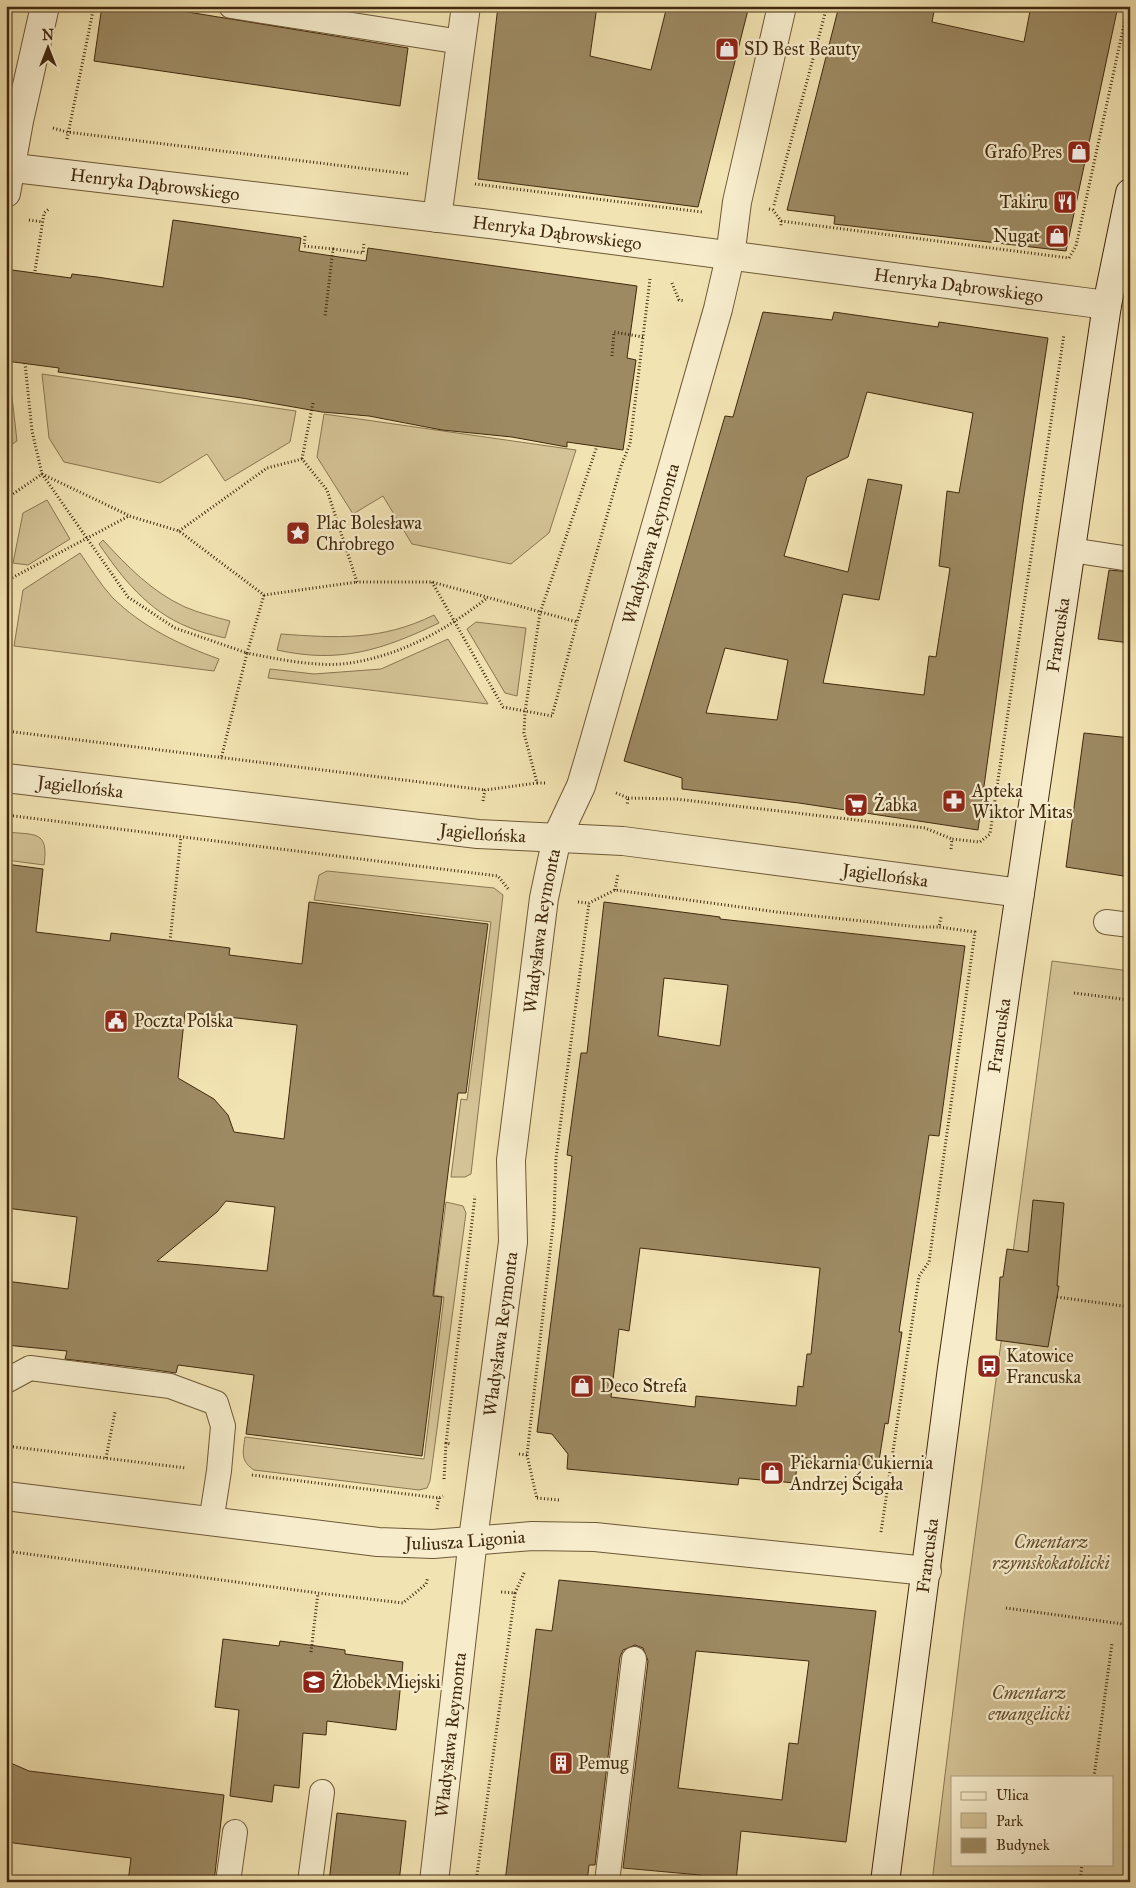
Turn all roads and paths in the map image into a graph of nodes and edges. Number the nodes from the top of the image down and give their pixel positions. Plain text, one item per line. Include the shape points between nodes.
1 (45, 6) edge
2 (94, 6) edge
3 (231, 6) edge
4 (466, 6) edge
5 (782, 6) edge
6 (827, 6) edge
7 (1128, 6) edge
8 (461, 42) junction
9 (19, 121) junction
10 (67, 132) junction
11 (345, 168) dead end
12 (8, 176) edge
13 (494, 187) dead end
14 (1130, 193) edge
15 (52, 207) dead end
16 (676, 209) dead end
17 (773, 210) dead end
18 (437, 218) junction
19 (781, 221) dead end
20 (306, 230) dead end
21 (365, 238) dead end
22 (333, 250) junction
23 (730, 257) junction
24 (35, 271) dead end
25 (650, 274) dead end
26 (1107, 304) junction
27 (325, 317) dead end
28 (1056, 329) dead end
29 (643, 337) junction
30 (612, 356) dead end
31 (25, 364) dead end
32 (313, 403) dead end
33 (597, 446) dead end
34 (302, 459) junction
35 (42, 474) junction
36 (129, 516) junction
37 (6, 527) edge
38 (179, 531) junction
39 (85, 538) junction
40 (1071, 550) junction
41 (1130, 559) edge
42 (6, 581) edge
43 (357, 582) junction
44 (432, 582) junction
45 (264, 595) junction
46 (488, 598) junction
47 (540, 614) junction
48 (456, 622) junction
49 (577, 622) junction
50 (247, 653) junction
51 (525, 712) junction
52 (6, 731) edge
53 (221, 759) junction
54 (6, 778) edge
55 (485, 790) dead end
56 (628, 798) dead end
57 (6, 816) edge
58 (181, 837) junction
59 (557, 837) junction
60 (952, 839) junction
61 (946, 883) junction
62 (1020, 893) junction
63 (544, 898) junction
64 (589, 903) junction
65 (1106, 922) dead end
66 (1130, 925) edge
67 (939, 927) junction
68 (170, 941) dead end
69 (1074, 993) dead end
70 (1130, 1000) edge
71 (476, 1194) dead end
72 (1057, 1298) dead end
73 (1130, 1307) edge
74 (6, 1381) edge
75 (115, 1412) dead end
76 (446, 1443) junction
77 (6, 1446) edge
78 (486, 1450) junction
79 (106, 1458) junction
80 (219, 1471) junction
81 (6, 1496) edge
82 (439, 1498) junction
83 (538, 1498) dead end
84 (566, 1500) dead end
85 (211, 1522) junction
86 (872, 1531) dead end
87 (881, 1533) junction
88 (473, 1539) junction
89 (433, 1544) junction
90 (6, 1551) edge
91 (876, 1566) junction
92 (927, 1571) junction
93 (318, 1594) junction
94 (1006, 1608) dead end
95 (1130, 1625) edge
96 (1112, 1643) dead end
97 (311, 1652) dead end
98 (634, 1659) dead end
99 (1094, 1776) edge
100 (322, 1792) dead end
101 (235, 1832) dead end
102 (1082, 1866) edge
103 (228, 1882) edge
104 (310, 1882) edge
105 (434, 1882) edge
106 (607, 1882) edge
107 (885, 1882) edge
108 (1080, 1882) edge

1 - 9 street
2 - 10 path
3 - 8 lane
4 - 8 street
5 - 23 street, Władysława Reymonta via 737,202
6 - 17 path
7 - 19 path via 1076,246 1069,258
8 - 18 street
9 - 10 path
9 - 12 street
10 - 11 path
12 - 18 street, Henryka Dąbrowskiego
13 - 16 path
14 - 26 street, Francuska
15 - 24 path via 44,212
18 - 23 street, Henryka Dąbrowskiego
20 - 22 path via 304,246
21 - 22 path via 363,253
22 - 27 path
23 - 26 street, Henryka Dąbrowskiego
23 - 59 street, Władysława Reymonta via 718,309 581,786
25 - 29 path
26 - 40 street, Francuska
28 - 60 path via 1064,331 990,834 980,842
29 - 30 path via 614,332
29 - 49 path via 630,444
31 - 35 path via 32,431
32 - 34 path
33 - 47 path
34 - 38 path via 267,468
34 - 43 path via 327,490
35 - 36 path
35 - 37 path via 10,496
35 - 39 path
36 - 38 path
36 - 39 path
38 - 45 path
39 - 42 path
39 - 50 path via 128,597 175,628
40 - 41 lane
40 - 62 street, Francuska
43 - 44 path
43 - 45 path
44 - 46 path
44 - 48 path
45 - 50 path
46 - 47 path
46 - 48 path
47 - 49 path
47 - 51 path
48 - 50 path via 406,648 349,663 291,661
48 - 51 path via 503,707
49 - 51 path via 552,716
50 - 53 path
52 - 53 path
53 - 55 path
54 - 59 street, Jagiellońska via 478,834
56 - 60 path via 676,799 925,828
57 - 58 path
58 - 63 path via 498,876 513,895
58 - 68 path
59 - 61 street, Jagiellońska via 623,842
59 - 63 street, Władysława Reymonta
60 - 61 path
61 - 62 street, Jagiellońska
61 - 67 path
62 - 92 street, Francuska via 952,1368
63 - 64 path
63 - 78 street, Władysława Reymonta via 511,1160 513,1242
64 - 67 path via 615,890 777,912
64 - 78 path via 556,1158 554,1216 528,1455
65 - 66 lane
67 - 87 path via 975,932 930,1262 919,1276
69 - 70 path
71 - 76 path
72 - 73 path
74 - 80 lane via 30,1368 170,1386 216,1403 223,1426
75 - 79 path
76 - 78 path
76 - 82 path via 443,1496
77 - 79 path
78 - 88 street, Władysława Reymonta
79 - 80 path
80 - 82 path
80 - 85 lane
81 - 85 street, Juliusza Ligonia
82 - 89 path
83 - 84 path
85 - 89 street, Juliusza Ligonia via 378,1542
86 - 87 path
87 - 91 path
88 - 89 street, Juliusza Ligonia
88 - 91 street, Juliusza Ligonia via 595,1537
88 - 105 street, Władysława Reymonta
89 - 93 path via 426,1584 403,1602
90 - 93 path
91 - 92 street, Juliusza Ligonia
92 - 107 street, Francuska
93 - 97 path
94 - 95 path
96 - 99 path
98 - 106 lane
100 - 104 lane
101 - 103 lane
102 - 108 path

